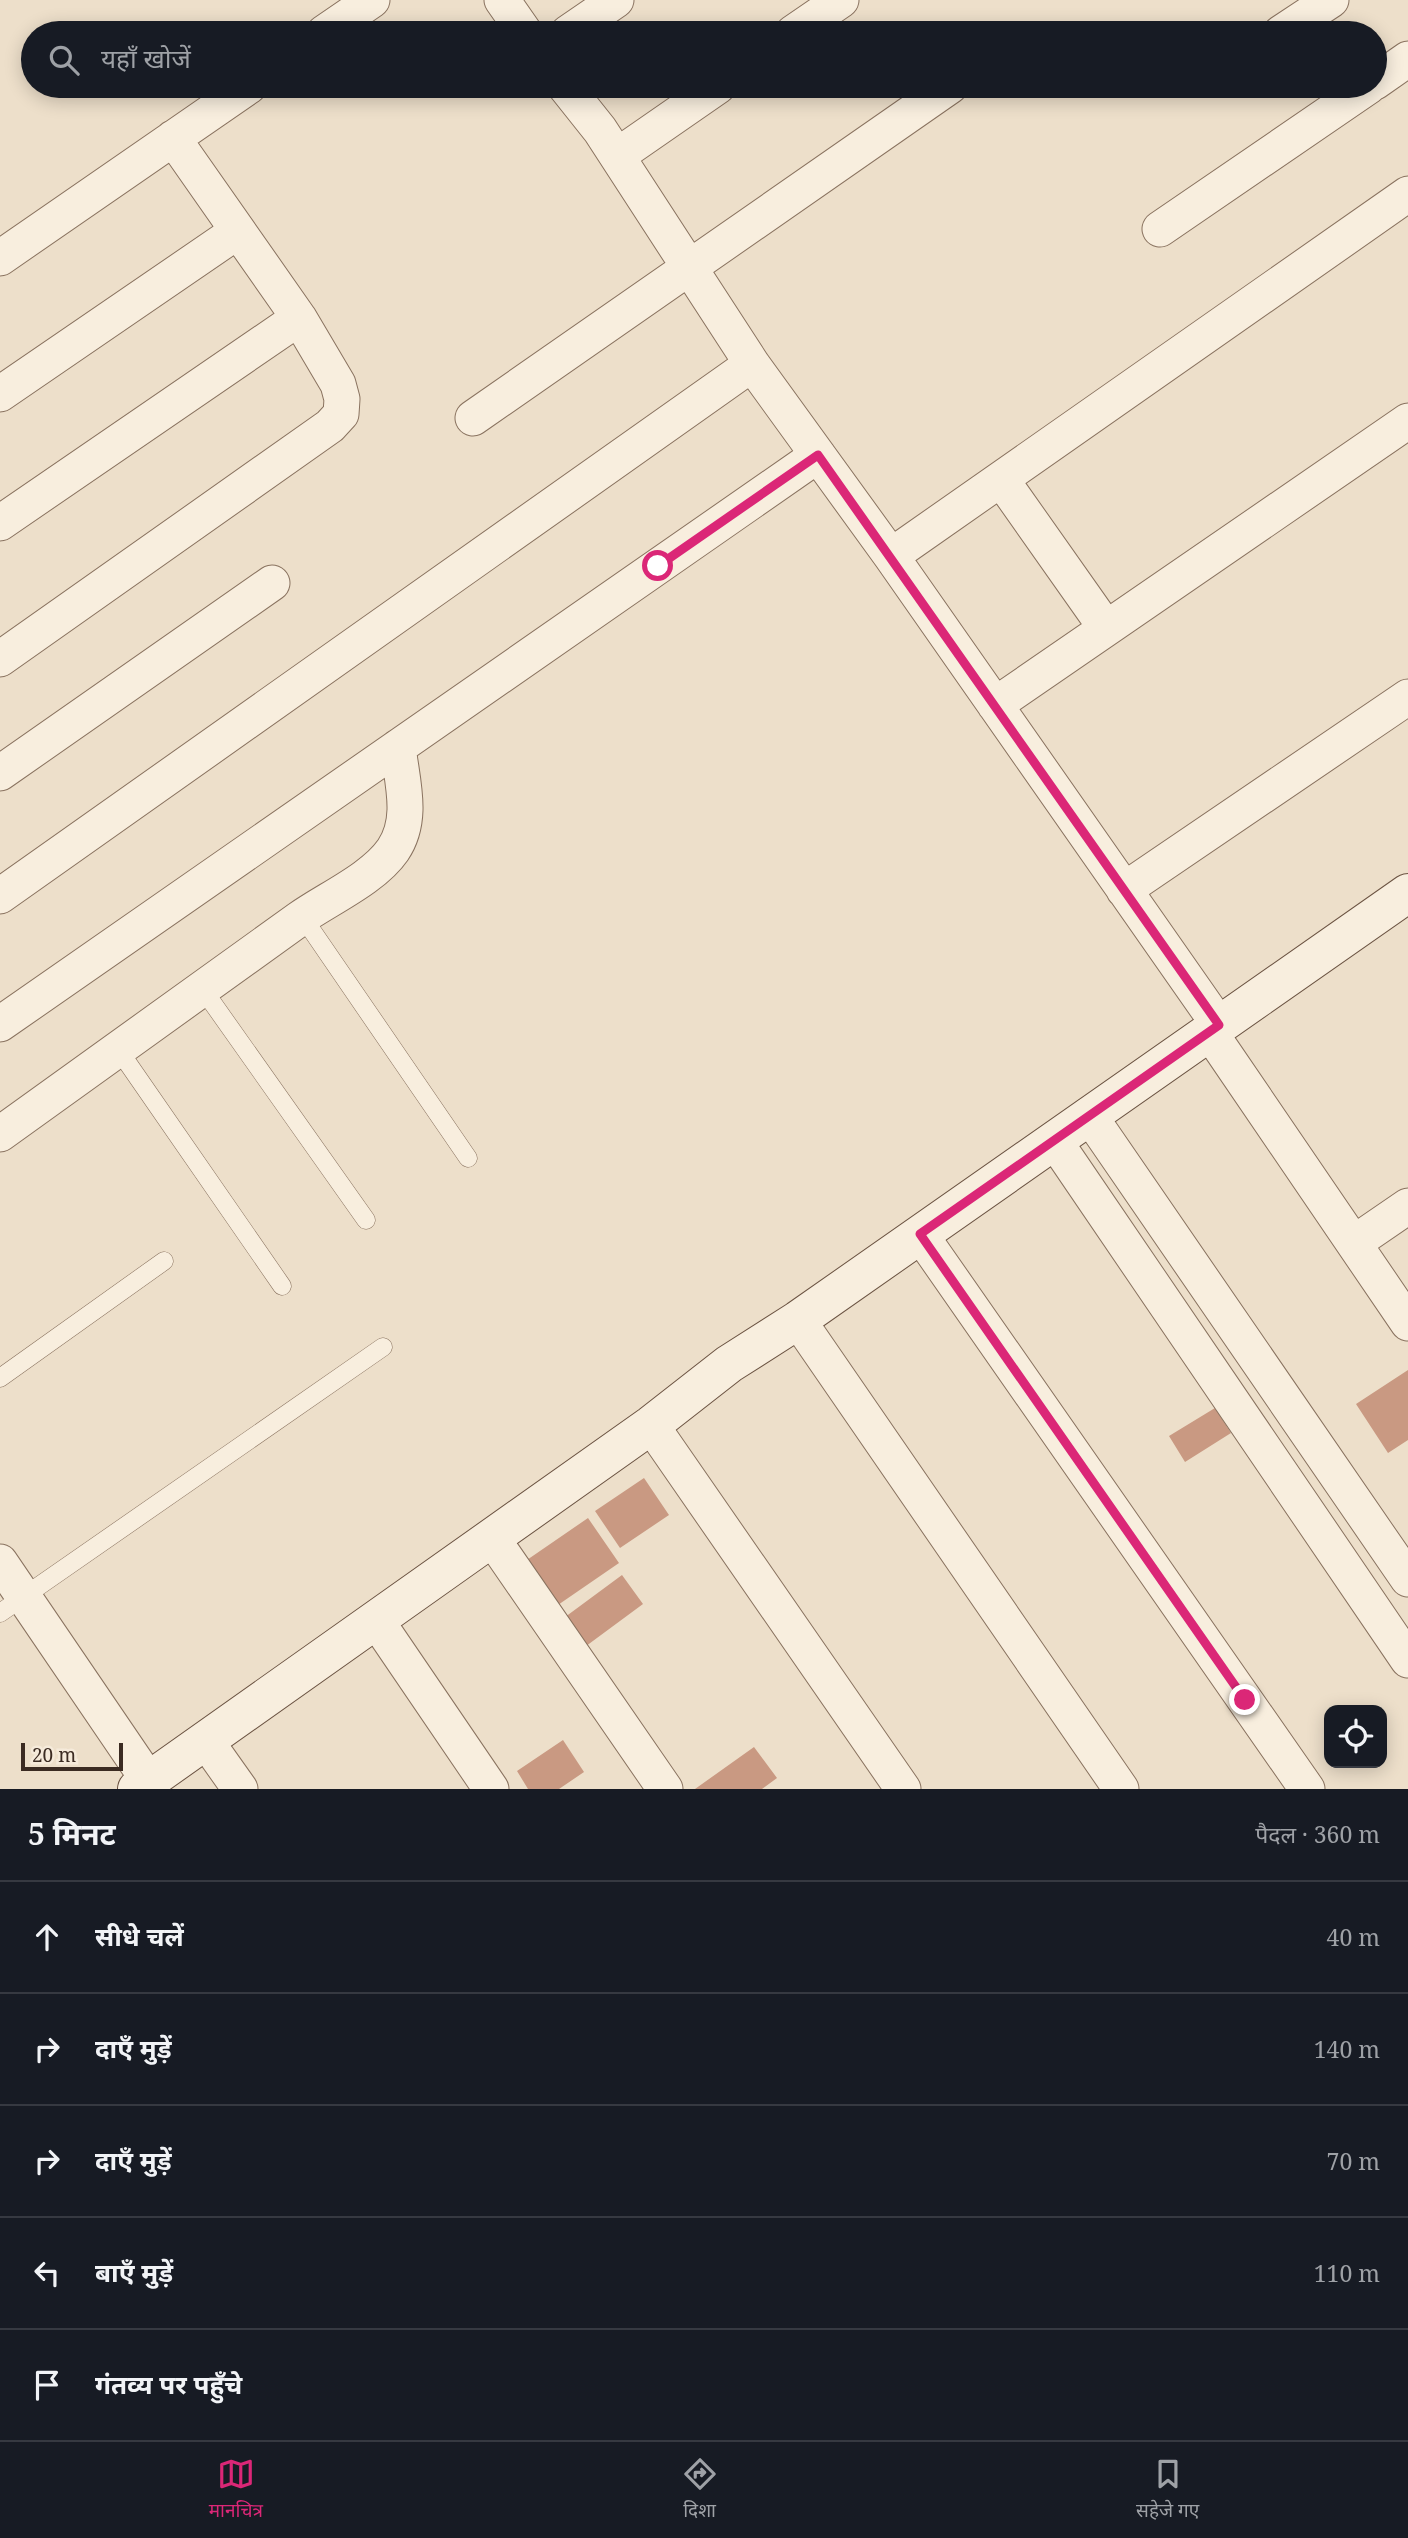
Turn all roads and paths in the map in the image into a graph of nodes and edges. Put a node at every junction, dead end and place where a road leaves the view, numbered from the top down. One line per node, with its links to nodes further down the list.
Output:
1 (372, 0): 6 (street)
2 (502, 0): 7 (street)
3 (616, 0): 8 (street)
4 (841, 0): 9 (street)
5 (1331, 0): 10 (street)
6 (341, 21)
7 (517, 21)
8 (585, 21)
9 (810, 21)
10 (1299, 21)
11 (1408, 59): 12 (street)
12 (1387, 74)
13 (231, 98): 18 (street)
14 (574, 98): 19 (street)
15 (701, 98): 19 (street)
16 (933, 98): 24 (street)
17 (1351, 98): 21 (street)
18 (173, 138): 22 (street); 23 (street)
19 (617, 156): 24 (street)
20 (1408, 194): 31 (street)
21 (1160, 229)
22 (238, 231): 25 (street); 27 (street)
23 (0, 258)
24 (689, 267): 26 (street); 28 (street)
25 (299, 318): 32 (street); 36 (street)
26 (752, 364): 30 (street); 43 (street)
27 (0, 394)
28 (473, 418)
29 (1408, 421): 35 (street)
30 (818, 455): 33 (street); 39 (street)
31 (1001, 479): 33 (street); 35 (street)
32 (0, 523)
33 (891, 556): 38 (street)
34 (272, 583): 40 (street)
35 (1106, 628): 38 (street)
36 (0, 659)
37 (1408, 697): 41 (street)
38 (995, 705): 41 (street)
39 (398, 747): 44 (street); 46 (street)
40 (0, 773)
41 (1124, 890): 47 (street)
42 (1408, 893): 47 (street)
43 (0, 896)
44 (302, 916): 45 (street); 52 (lane)
45 (202, 988): 48 (street); 54 (lane)
46 (0, 1024)
47 (1214, 1028): 49 (street); 56 (street)
48 (118, 1049): 50 (street); 58 (lane)
49 (1089, 1115): 51 (street); 66 (street)
50 (0, 1134)
51 (1054, 1140): 55 (street); 69 (street)
52 (468, 1158)
53 (1408, 1206): 56 (street)
54 (366, 1220)
55 (920, 1234): 59 (street); 77 (street)
56 (1353, 1243): 60 (street)
57 (164, 1261): 62 (lane)
58 (282, 1286)
59 (798, 1320): 63 (street); 76 (street)
60 (1408, 1322)
61 (383, 1348): 67 (lane)
62 (0, 1378)
63 (651, 1425): 64 (street); 75 (street)
64 (492, 1538): 68 (street); 74 (street)
65 (0, 1562): 67 (street)
66 (1408, 1579)
67 (12, 1605): 71 (street)
68 (376, 1620): 70 (street); 73 (street)
69 (1408, 1660)
70 (206, 1741): 71 (street); 72 (street)
71 (143, 1785)
72 (240, 1789)
73 (491, 1789)
74 (665, 1789)
75 (903, 1789)
76 (1121, 1789)
77 (1307, 1789)

